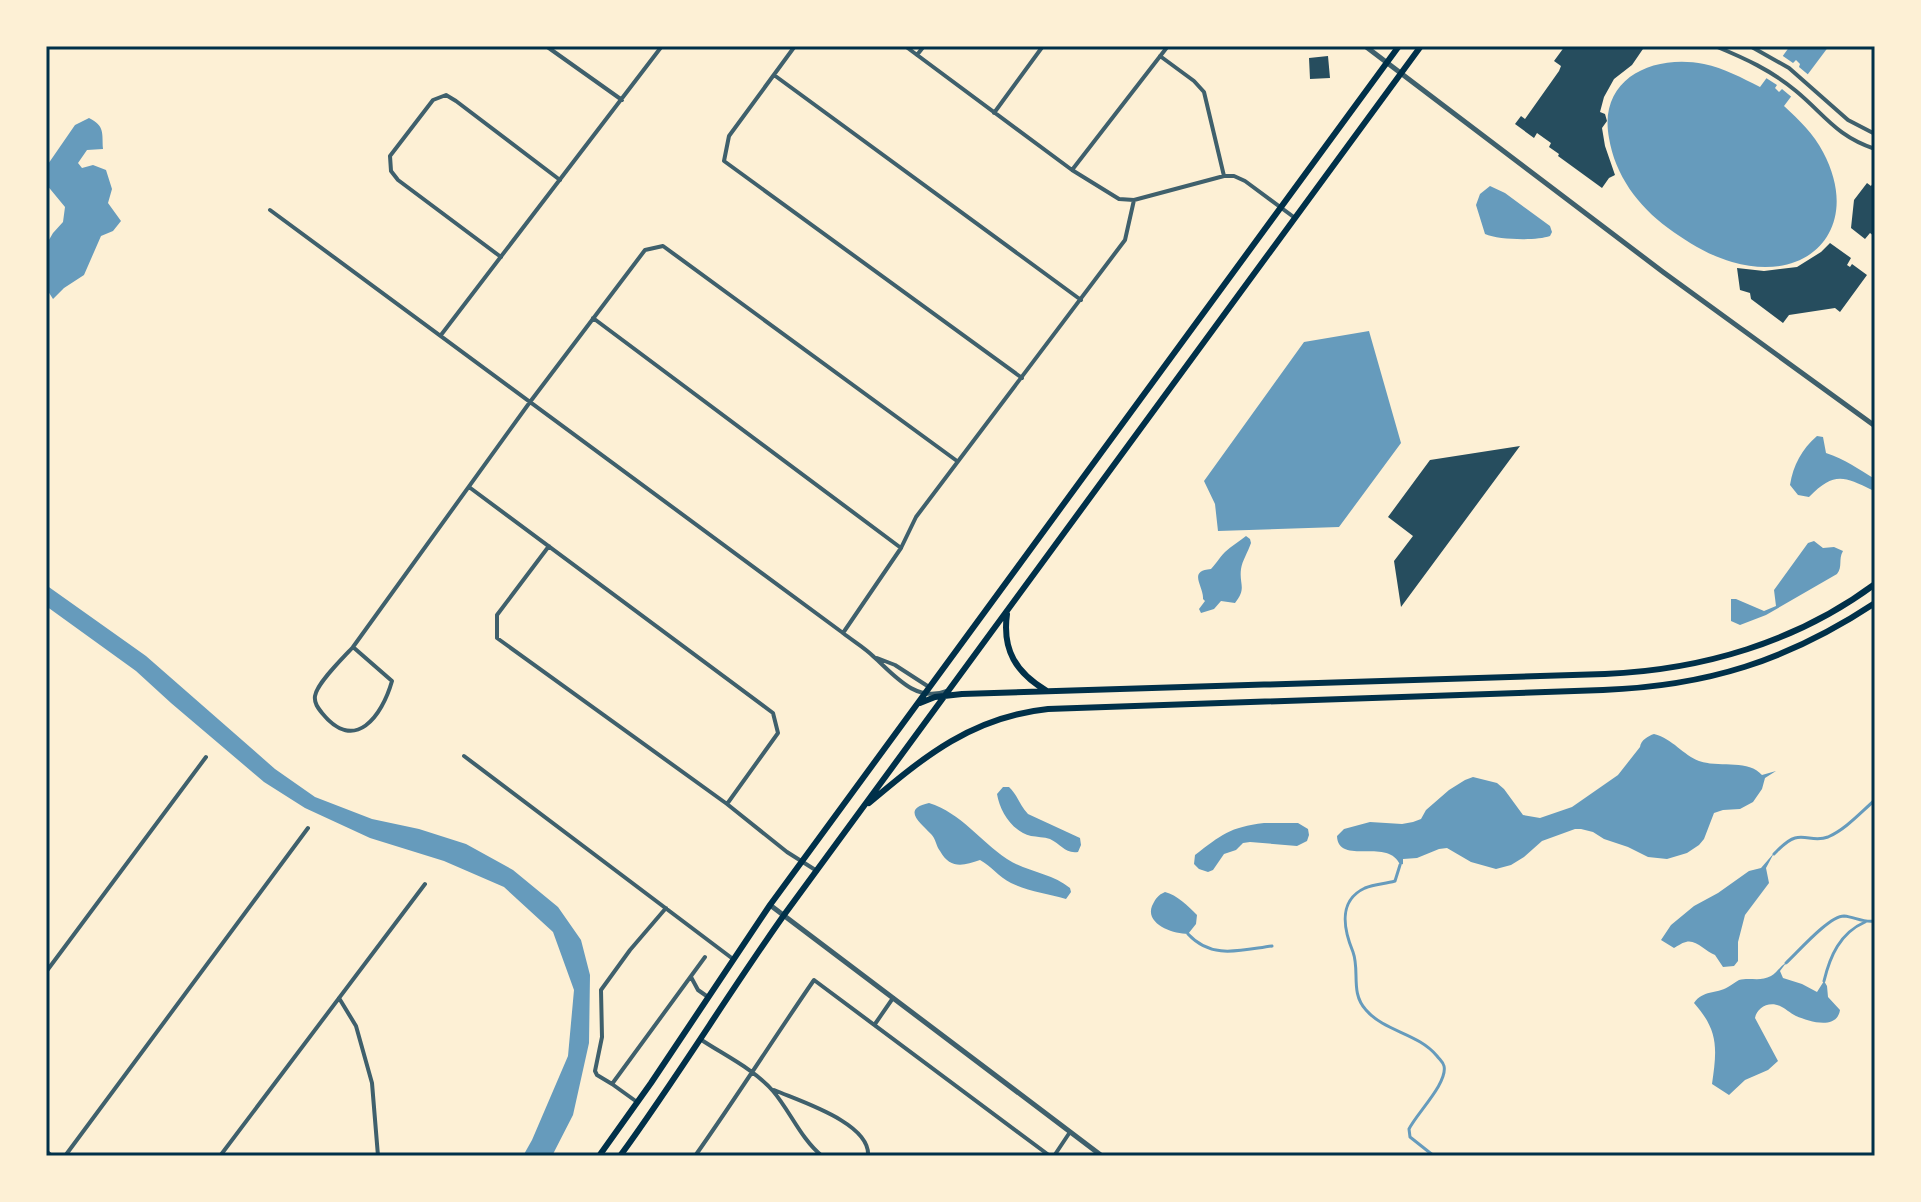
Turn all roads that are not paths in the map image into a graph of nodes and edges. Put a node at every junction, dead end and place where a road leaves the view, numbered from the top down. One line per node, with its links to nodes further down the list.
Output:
1 (546, 46): 18 (street)
2 (662, 46): 18 (street)
3 (795, 46): 17 (street)
4 (905, 46): 13 (street)
5 (924, 46): 13 (street)
6 (1043, 46): 19 (street)
7 (1168, 46): 14 (street)
8 (1365, 46): 15 (street)
9 (1399, 46): 15 (main road)
10 (1421, 46): 16 (main road)
11 (1715, 46): 21 (street)
12 (1750, 46): 20 (street)
13 (917, 55): 19 (street)
14 (1160, 56): 22 (street); 23 (street)
15 (1387, 63): 16 (street); 26 (main road)
16 (1400, 73): 28 (main road); 37 (street)
17 (774, 75): 30 (street); 35 (street)
18 (622, 100): 24 (street)
19 (994, 113): 22 (street)
20 (1875, 134)
21 (1875, 149)
22 (1072, 170): 25 (street)
23 (1224, 176): 25 (street); 26 (street)
24 (560, 180): 29 (street); 29 (street)
25 (1134, 200): 30 (street)
26 (1281, 208): 28 (street); 33 (main road)
27 (270, 210): 32 (street)
28 (1295, 218): 34 (main road)
29 (501, 257): 32 (street)
30 (1081, 300): 35 (street)
31 (593, 318): 36 (street); 38 (street); 43 (street)
32 (441, 335): 36 (street)
33 (1178, 349): 34 (main road); 39 (main road)
34 (1192, 359): 40 (main road)
35 (1022, 378): 38 (street)
36 (530, 402): 41 (street); 49 (street)
37 (1875, 426)
38 (957, 461): 43 (street)
39 (1096, 461): 40 (main road); 44 (main road)
40 (1110, 471): 45 (main road)
41 (469, 487): 42 (street); 50 (street)
42 (549, 546): 58 (street); 58 (street)
43 (901, 548): 49 (street)
44 (1022, 562): 45 (main road); 54 (main road)
45 (1036, 572): 48 (main road)
46 (1875, 584): 53 (main road)
47 (1875, 603): 59 (main road)
48 (1008, 609): 52 (main road); 53 (main road)
49 (843, 633): 51 (street)
50 (353, 647): 50 (street)
51 (875, 657): 54 (street); 54 (street)
52 (948, 692): 53 (main road); 54 (main road); 55 (main road)
53 (1050, 693)
54 (929, 694): 55 (main road); 61 (main road)
55 (925, 723): 59 (main road)
56 (464, 756): 65 (street)
57 (206, 757): 70 (street)
58 (727, 804): 61 (street)
59 (861, 811): 62 (main road)
60 (308, 828): 87 (street)
61 (802, 861): 62 (street); 64 (main road)
62 (817, 871): 66 (main road)
63 (425, 884): 75 (street)
64 (770, 905): 66 (street); 68 (main road)
65 (666, 908): 68 (street); 80 (street)
66 (784, 915): 69 (main road); 76 (street)
67 (705, 957): 71 (street)
68 (733, 959): 69 (main road); 74 (main road)
69 (747, 968): 78 (main road)
70 (46, 972)
71 (691, 977): 72 (street); 73 (street)
72 (684, 987): 73 (street); 80 (street)
73 (698, 990): 74 (street)
74 (708, 997): 82 (main road)
75 (339, 998): 88 (street); 89 (street)
76 (893, 998): 77 (street); 84 (street)
77 (875, 1024): 79 (street); 95 (street)
78 (700, 1039): 79 (street); 83 (main road)
79 (752, 1073): 81 (street); 92 (street)
80 (612, 1084): 82 (street)
81 (772, 1089): 93 (street); 94 (street)
82 (637, 1102): 83 (main road); 90 (main road)
83 (651, 1112): 91 (main road)
84 (1070, 1132): 95 (street); 96 (street)
85 (46, 1151): 86 (street)
86 (52, 1156)
87 (65, 1156)
88 (220, 1156)
89 (378, 1156)
90 (599, 1156)
91 (620, 1156)
92 (695, 1156)
93 (822, 1156)
94 (868, 1156)
95 (1052, 1156)
96 (1102, 1156)

